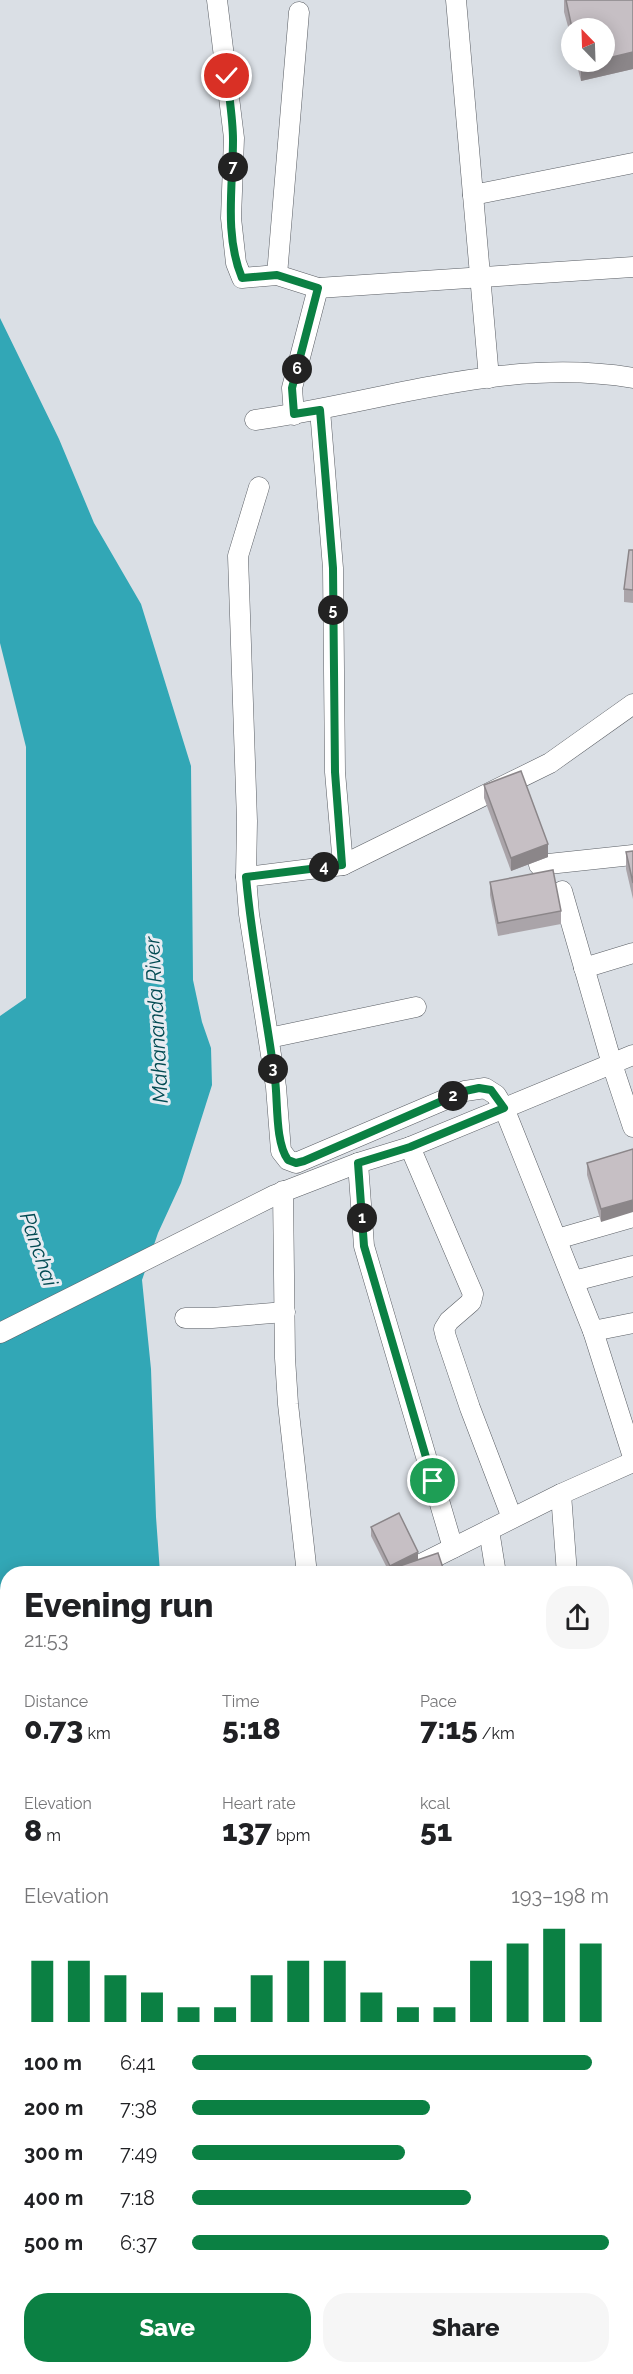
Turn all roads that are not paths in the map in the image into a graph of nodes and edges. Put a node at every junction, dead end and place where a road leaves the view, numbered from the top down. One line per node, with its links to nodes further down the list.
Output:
1 (217, 0): 7 (street)
2 (456, 0): 5 (street)
3 (299, 12): 7 (street)
4 (633, 163): 5 (street)
5 (473, 195): 8 (street)
6 (633, 267): 8 (street)
7 (277, 275): 9 (street)
8 (480, 277): 9 (street); 10 (street)
9 (318, 288): 13 (street)
10 (489, 378): 11 (street); 12 (street)
11 (633, 378)
12 (320, 410): 13 (street); 18 (street)
13 (294, 414): 14 (street)
14 (255, 420)
15 (259, 487): 20 (street)
16 (633, 705): 18 (street)
17 (633, 855): 19 (street)
18 (342, 865): 20 (street)
19 (539, 866)
20 (246, 877): 25 (street)
21 (562, 891): 23 (street)
22 (633, 953): 23 (street)
23 (584, 968): 27 (street)
24 (416, 1007): 25 (street)
25 (269, 1038): 28 (street)
26 (633, 1055): 27 (street)
27 (612, 1064): 28 (street); 29 (street)
28 (504, 1108): 30 (street); 34 (street)
29 (633, 1127)
30 (410, 1147): 31 (street); 45 (street)
31 (358, 1163): 32 (street); 47 (street)
32 (276, 1195): 37 (street); 41 (street)
33 (633, 1217): 34 (street)
34 (557, 1239): 36 (street)
35 (633, 1266): 36 (street)
36 (574, 1281): 40 (street)
37 (285, 1312): 38 (street); 48 (street)
38 (185, 1318)
39 (633, 1323): 40 (street)
40 (593, 1331): 42 (street)
41 (0, 1333)
42 (633, 1457)
43 (633, 1462): 44 (street)
44 (561, 1494): 45 (street); 51 (street)
45 (512, 1518): 46 (street)
46 (489, 1530): 47 (street); 50 (street)
47 (453, 1548): 49 (street)
48 (306, 1566)
49 (416, 1566)
50 (495, 1566)
51 (566, 1566)

